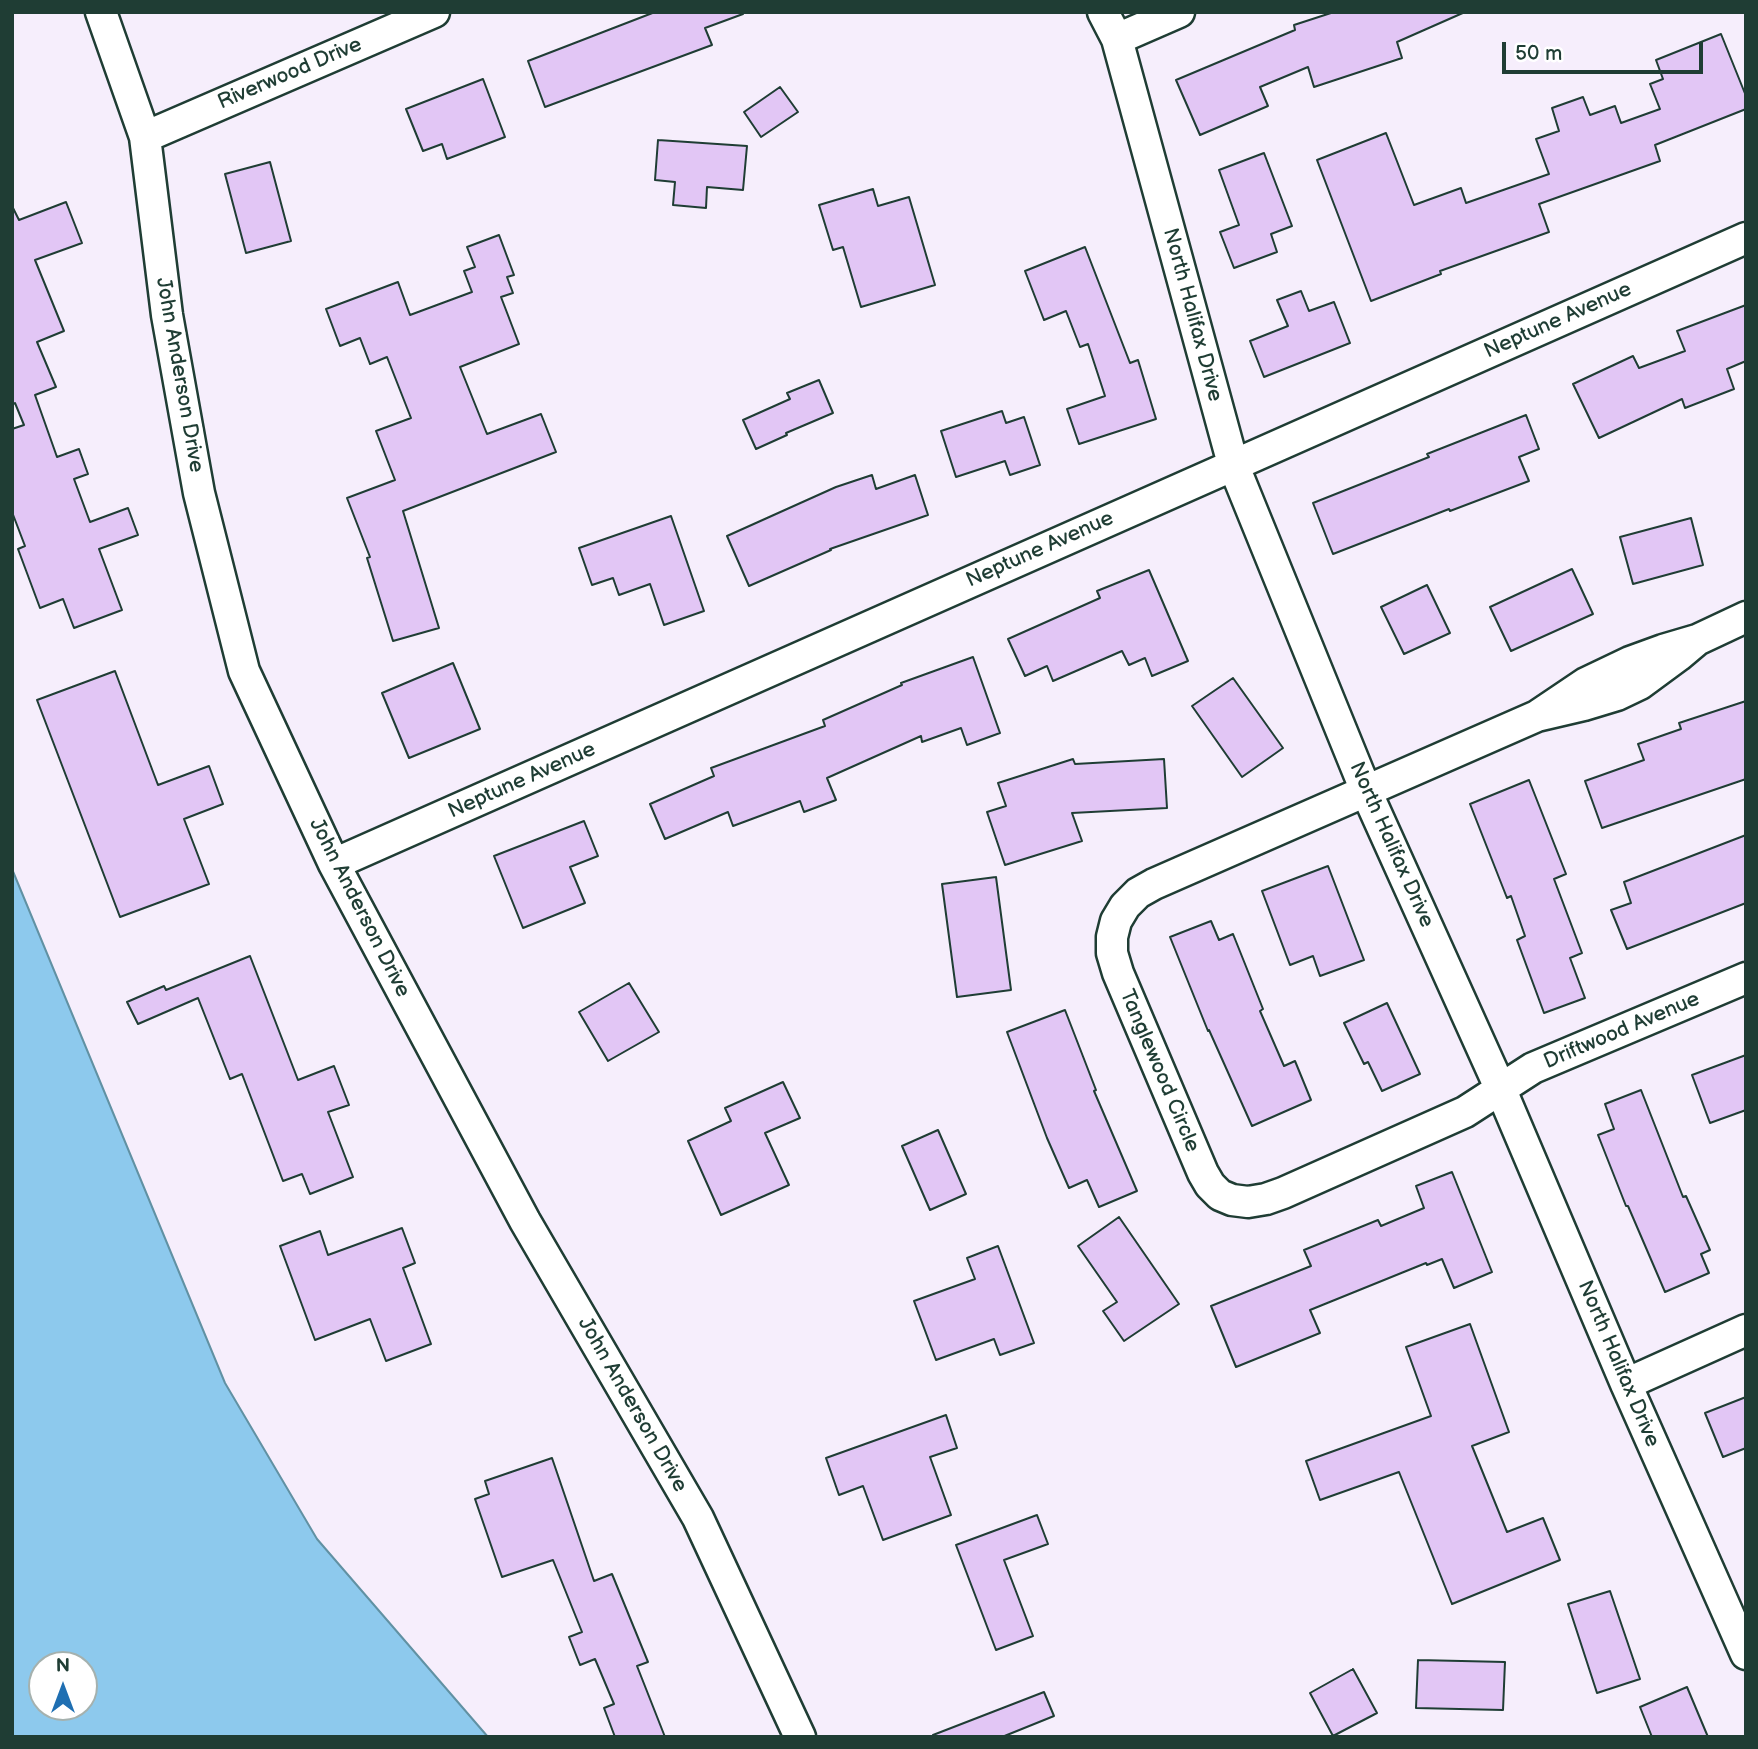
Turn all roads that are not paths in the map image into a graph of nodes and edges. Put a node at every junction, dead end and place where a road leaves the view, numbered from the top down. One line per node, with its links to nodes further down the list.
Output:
1 (101, 12): 6 (street, John Anderson Drive)
2 (434, 12): 6 (street, Riverwood Drive)
3 (1103, 12): 5 (street, North Halifax Drive)
4 (1179, 12): 5 (street)
5 (1117, 39): 8 (street, North Halifax Drive)
6 (145, 136): 11 (street, John Anderson Drive)
7 (1746, 238): 8 (street, Neptune Avenue)
8 (1233, 464): 10 (street, North Halifax Drive); 11 (street, Neptune Avenue)
9 (1746, 617): 10 (street, Tanglewood Circle)
10 (1366, 791): 13 (street, North Halifax Drive); 13 (street, Tanglewood Circle)
11 (334, 864): 17 (street, John Anderson Drive)
12 (1746, 978): 13 (street, Driftwood Avenue)
13 (1501, 1090): 15 (street, North Halifax Drive)
14 (1746, 1330): 15 (street)
15 (1626, 1384): 16 (street, North Halifax Drive)
16 (1746, 1654)
17 (800, 1737)

